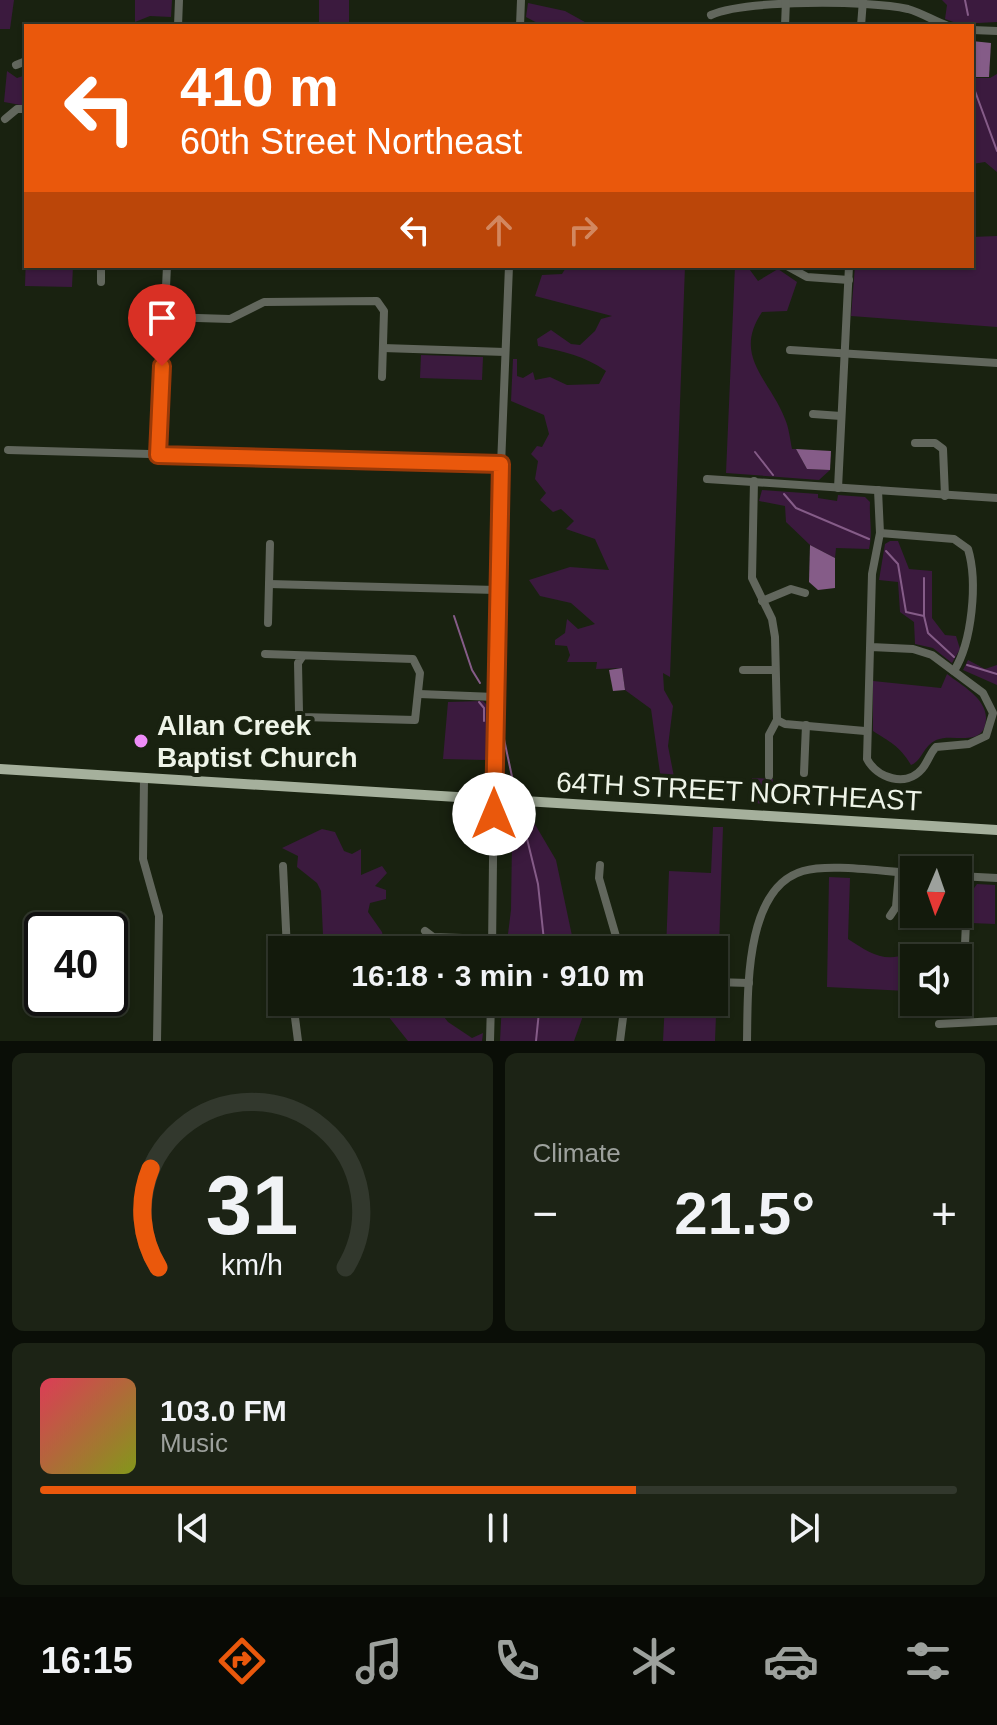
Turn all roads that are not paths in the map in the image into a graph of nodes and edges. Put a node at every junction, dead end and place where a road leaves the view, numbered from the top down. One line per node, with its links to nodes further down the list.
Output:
1 (179, 0): 7 (street)
2 (521, 0): 8 (street)
3 (786, 1): 4 (street); 5 (street); 9 (street)
4 (862, 2): 6 (street); 10 (street)
5 (711, 15)
6 (933, 23)
7 (178, 24)
8 (520, 24)
9 (785, 24)
10 (861, 24)
11 (974, 30): 12 (street)
12 (997, 31)
13 (24, 62): 14 (street)
14 (16, 65)
15 (24, 109): 16 (street)
16 (5, 119)
17 (101, 268): 23 (street)
18 (167, 268): 24 (street)
19 (509, 268): 27 (street)
20 (791, 268): 22 (street)
21 (849, 268): 22 (street)
22 (849, 280): 28 (street)
23 (101, 282)
24 (165, 317): 25 (street); 35 (street)
25 (383, 348): 27 (street); 30 (street)
26 (790, 350): 28 (street)
27 (505, 352): 36 (street)
28 (845, 353): 29 (street); 32 (street)
29 (997, 363)
30 (382, 377)
31 (813, 414): 32 (street)
32 (841, 416): 39 (street)
33 (915, 443): 41 (street)
34 (8, 450): 35 (street)
35 (158, 455): 36 (street)
36 (501, 464): 46 (street)
37 (707, 479): 38 (street)
38 (754, 481): 39 (street); 48 (street)
39 (838, 488): 40 (street)
40 (878, 490): 41 (street); 43 (street)
41 (945, 496): 42 (street)
42 (997, 498)
43 (880, 533): 50 (street); 55 (street)
44 (270, 544): 45 (street)
45 (269, 584): 46 (street); 49 (street)
46 (496, 590): 57 (street)
47 (805, 593): 48 (street)
48 (762, 601): 54 (street)
49 (268, 623)
50 (871, 647): 55 (street); 60 (street)
51 (265, 654): 52 (street)
52 (302, 657): 56 (street); 56 (street)
53 (743, 670): 54 (street)
54 (775, 670): 58 (street)
55 (954, 671): 60 (street)
56 (419, 694): 57 (street)
57 (495, 697): 65 (street)
58 (777, 720): 59 (street); 63 (street)
59 (806, 725): 60 (street); 62 (street)
60 (865, 731)
61 (0, 769): 64 (main road, 64TH STREET NORTHEAST)
62 (804, 773)
63 (769, 776)
64 (144, 779): 65 (main road, 64TH STREET NORTHEAST); 85 (street)
65 (494, 800): 66 (main road, 64TH STREET NORTHEAST); 76 (street)
66 (997, 830)
67 (600, 865): 77 (street)
68 (283, 866): 74 (street)
69 (899, 872): 72 (street); 79 (street)
70 (972, 877): 71 (street)
71 (997, 878)
72 (890, 916)
73 (425, 931): 75 (street)
74 (286, 936)
75 (432, 936)
76 (492, 936)
77 (616, 936)
78 (728, 982): 79 (street)
79 (749, 983): 89 (street)
80 (295, 1016): 86 (street)
81 (491, 1016): 87 (street)
82 (623, 1016): 88 (street)
83 (997, 1021): 84 (street)
84 (939, 1024)
85 (157, 1041)
86 (298, 1041)
87 (490, 1041)
88 (620, 1041)
89 (747, 1041)

